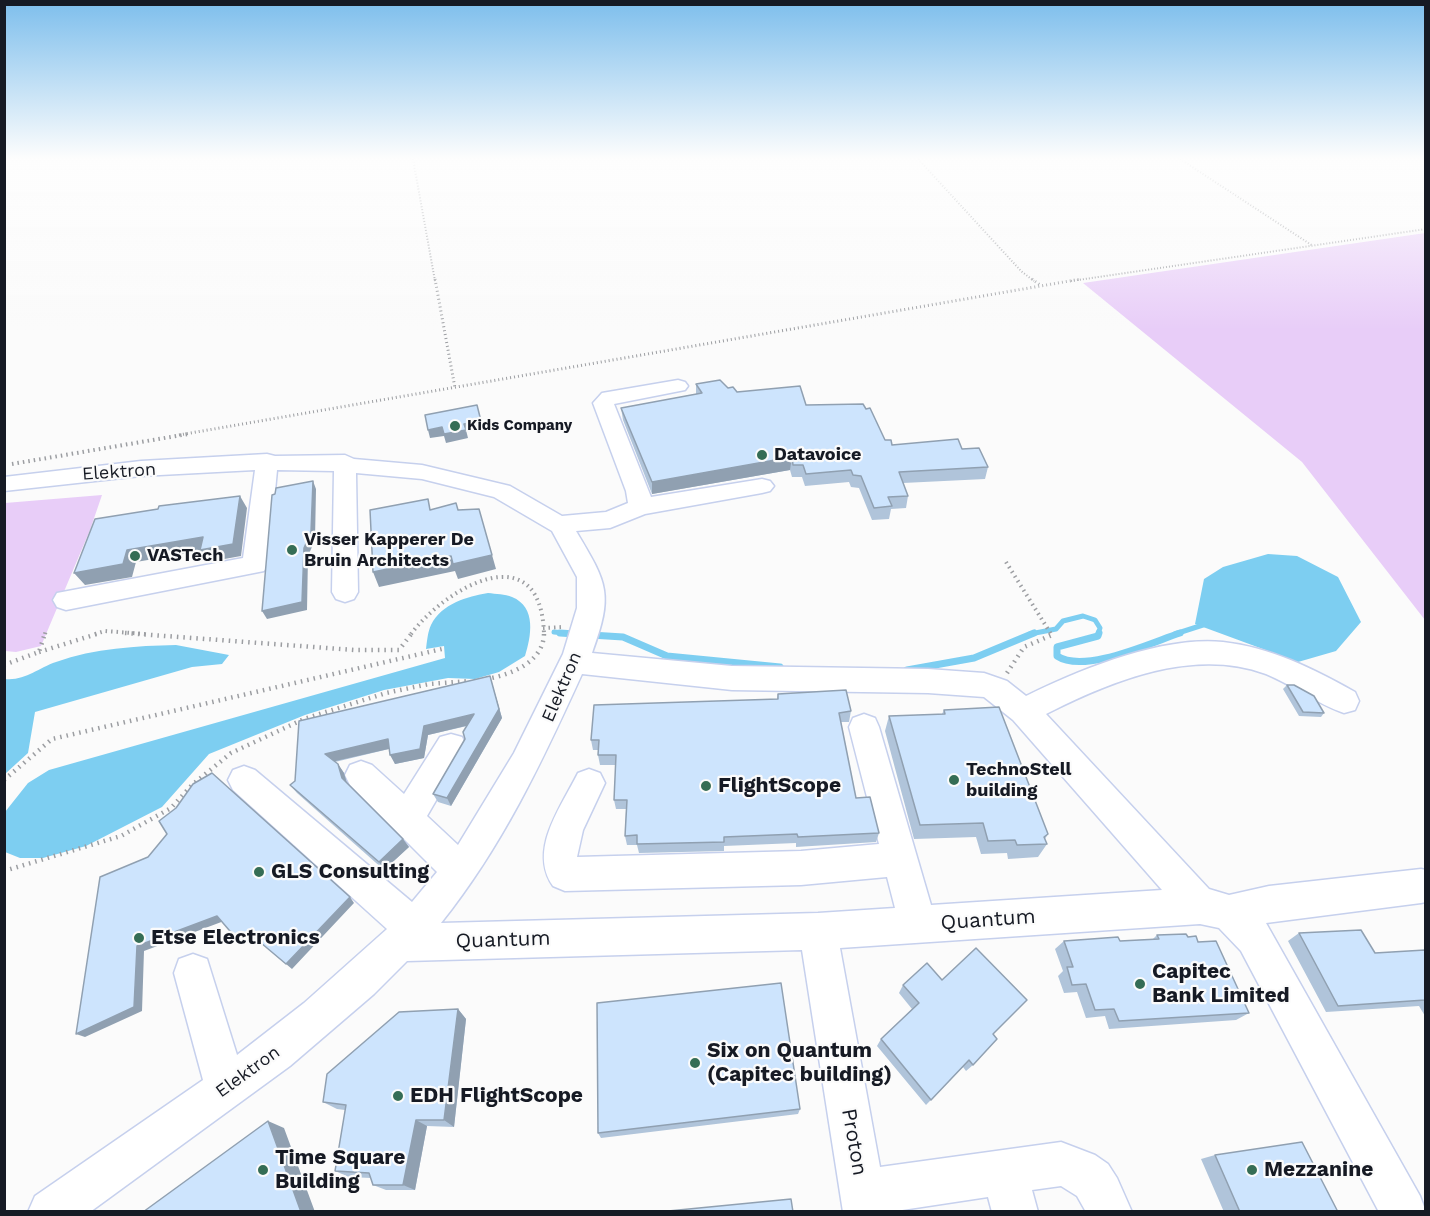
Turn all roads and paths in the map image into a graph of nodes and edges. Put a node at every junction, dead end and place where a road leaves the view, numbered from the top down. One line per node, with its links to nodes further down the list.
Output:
1 (423, 216): 8 (path)
2 (970, 216): 6 (path)
3 (1267, 216): 5 (path)
4 (1425, 229): 5 (path)
5 (1313, 246): 6 (path)
6 (1040, 285): 8 (path)
7 (678, 386): 14 (street)
8 (455, 388): 11 (path)
9 (267, 461): 10 (street, Elektron); 12 (street, Elektron); 20 (street)
10 (345, 462): 16 (street, Elektron); 19 (street)
11 (4, 465)
12 (4, 484)
13 (762, 486): 14 (street)
14 (640, 507): 15 (street)
15 (610, 520): 16 (street); 17 (street)
16 (559, 524): 17 (street, Elektron)
17 (580, 551): 22 (street, Elektron)
18 (1006, 562): 30 (path)
19 (345, 592)
20 (66, 600)
21 (46, 630): 25 (path)
22 (579, 646): 30 (street); 41 (street, Elektron)
23 (442, 649): 26 (path)
24 (399, 650): 25 (path); 26 (path); 28 (path)
25 (39, 652): 27 (path)
26 (388, 661): 36 (path)
27 (4, 665)
28 (484, 680)
29 (474, 681): 42 (path)
30 (997, 689): 32 (street)
31 (1344, 701): 32 (street)
32 (1024, 711): 44 (street)
33 (864, 727): 40 (street)
34 (451, 747): 39 (street)
35 (361, 775): 39 (street)
36 (4, 780)
37 (244, 780): 47 (street)
38 (590, 783): 40 (street)
39 (407, 818): 41 (street)
40 (900, 859): 45 (street)
41 (460, 870): 47 (street, Elektron)
42 (4, 871)
43 (1421, 886): 44 (street, Quantum)
44 (1215, 910): 45 (street, Quantum); 54 (street)
45 (918, 924): 46 (street, Quantum)
46 (818, 931): 47 (street, Quantum); 51 (street, Proton)
47 (406, 935): 49 (street, Elektron)
48 (194, 973): 49 (street)
49 (226, 1089): 52 (street, Elektron)
50 (1010, 1192): 51 (street); 53 (street)
51 (865, 1202)
52 (51, 1212)
53 (1109, 1212)
54 (1404, 1212)

